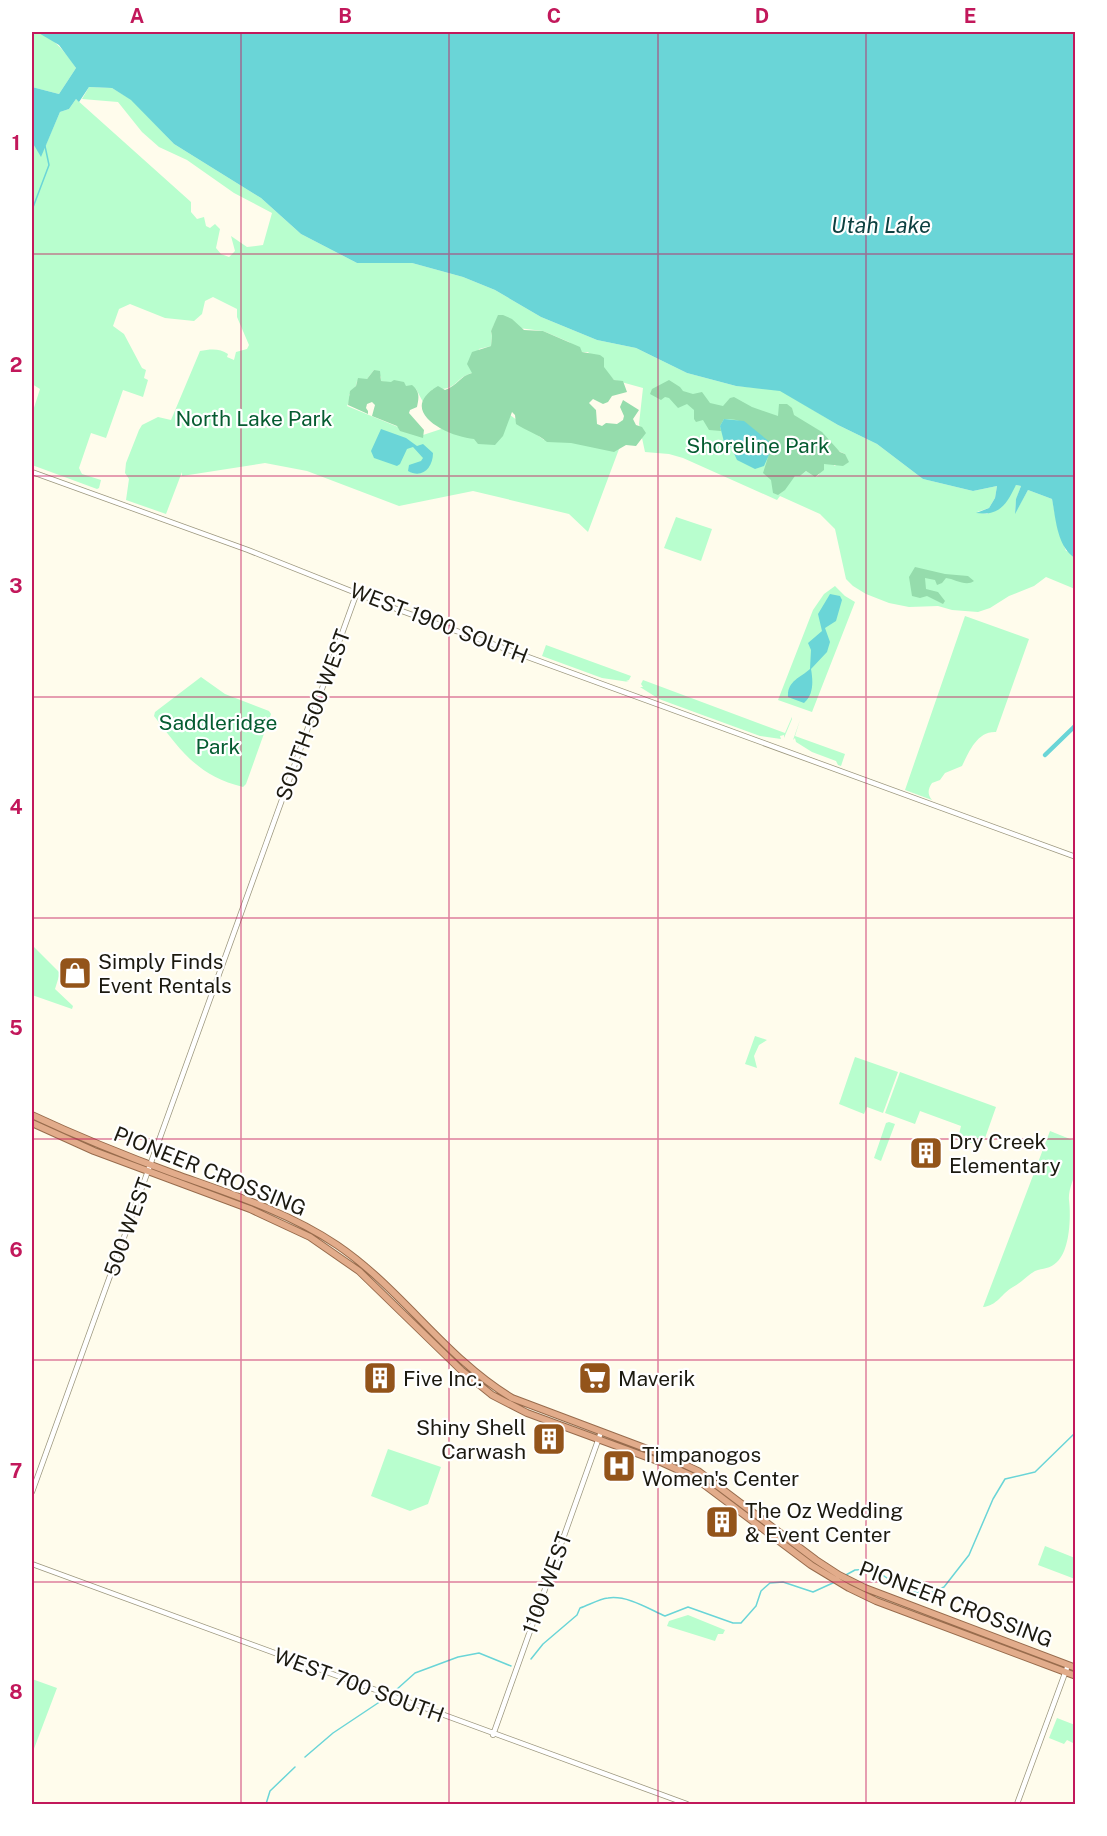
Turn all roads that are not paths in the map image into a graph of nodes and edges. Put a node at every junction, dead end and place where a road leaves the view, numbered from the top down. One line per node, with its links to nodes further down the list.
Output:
1 (33, 473): 2 (street, WEST 1900 SOUTH)
2 (357, 592): 3 (street, WEST 1900 SOUTH); 4 (street, SOUTH 500 WEST)
3 (1076, 857)
4 (236, 926): 7 (street, 500 WEST)
5 (32, 1115): 7 (highway, PIONEER CROSSING)
6 (32, 1123): 7 (highway, PIONEER CROSSING)
7 (150, 1168): 8 (highway, PIONEER CROSSING); 9 (highway, PIONEER CROSSING); 10 (street, 500 WEST)
8 (601, 1432): 9 (street, 1100 WEST); 12 (highway, PIONEER CROSSING)
9 (599, 1439): 12 (highway, PIONEER CROSSING); 16 (street, 1100 WEST)
10 (32, 1492)
11 (32, 1564): 16 (street, WEST 700 SOUTH)
12 (840, 1579): 13 (highway, PIONEER CROSSING)
13 (1066, 1668): 14 (highway, PIONEER CROSSING); 15 (highway); 18 (street)
14 (1076, 1668)
15 (1075, 1676)
16 (492, 1735): 17 (street, WEST 700 SOUTH)
17 (687, 1804)
18 (1017, 1804)

